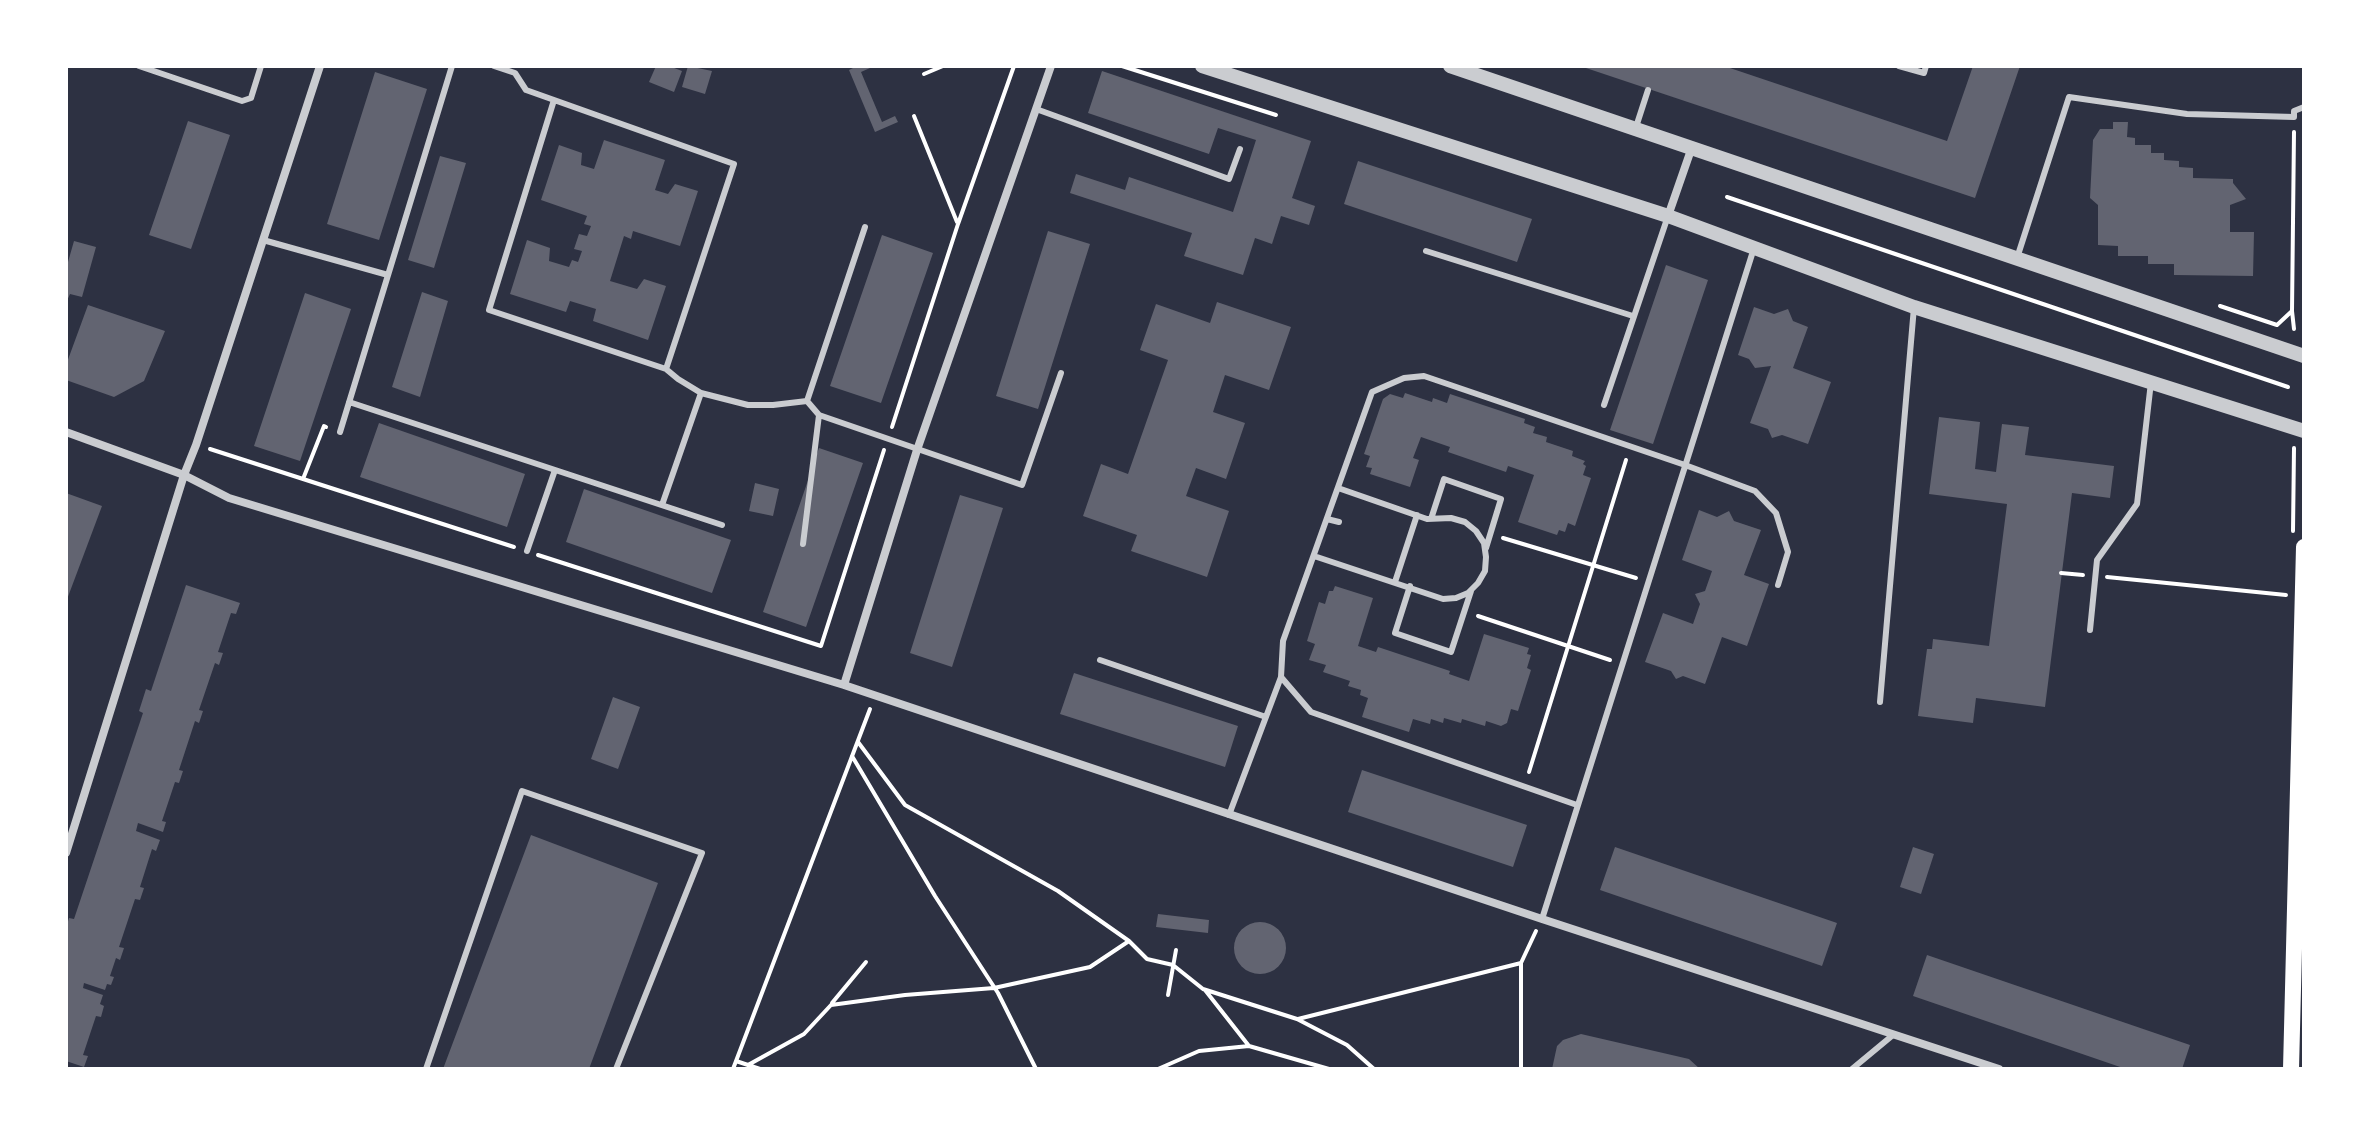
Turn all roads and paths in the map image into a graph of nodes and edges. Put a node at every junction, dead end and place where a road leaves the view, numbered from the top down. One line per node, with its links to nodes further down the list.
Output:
1 (139, 66): 2 (lane)
2 (261, 66)
3 (320, 66): 30 (street)
4 (452, 66): 34 (lane)
5 (494, 66): 14 (lane)
6 (943, 66): 15 (path)
7 (1014, 66): 28 (path)
8 (1051, 66): 19 (street)
9 (1122, 66): 21 (path)
10 (1202, 66): 27 (street)
11 (1450, 66): 23 (street)
12 (1899, 66): 13 (lane)
13 (1926, 66)
14 (516, 70): 17 (lane)
15 (924, 74)
16 (1648, 90): 23 (lane)
17 (554, 100): 39 (lane); 39 (lane)
18 (2304, 107): 20 (lane)
19 (1036, 109): 25 (lane); 54 (street)
20 (2294, 111): 33 (lane); 37 (path)
21 (1276, 115)
22 (914, 116): 28 (path)
23 (1636, 127): 24 (street)
24 (1692, 147): 27 (street); 33 (street)
25 (1240, 149)
26 (1727, 197): 42 (path)
27 (1668, 216): 31 (street); 36 (lane)
28 (958, 224): 51 (path)
29 (865, 227): 44 (lane)
30 (263, 240): 34 (lane); 52 (street)
31 (1755, 247): 35 (street); 55 (lane)
32 (1426, 251): 36 (lane)
33 (2017, 258): 38 (street)
34 (388, 275): 45 (lane)
35 (1914, 307): 41 (street); 89 (lane)
36 (1633, 316): 46 (lane)
37 (2294, 329)
38 (2304, 356)
39 (666, 369): 43 (lane)
40 (1061, 373): 54 (lane)
41 (2151, 382): 50 (street); 74 (lane)
42 (2288, 387)
43 (701, 393): 44 (lane); 60 (lane)
44 (807, 401): 47 (lane)
45 (349, 402): 49 (lane); 56 (lane)
46 (1604, 405)
47 (819, 415): 51 (lane); 68 (lane)
48 (66, 432): 57 (street)
49 (340, 432): 58 (path)
50 (2299, 435): 67 (path)
51 (888, 439): 54 (lane); 69 (path)
52 (196, 445): 57 (street); 58 (path)
53 (1630, 446): 55 (lane); 59 (lane); 72 (path)
54 (917, 450): 87 (street)
55 (1685, 465): 77 (lane); 94 (lane)
56 (555, 470): 60 (lane); 69 (lane)
57 (184, 475): 87 (street); 96 (street)
58 (303, 479): 69 (path)
59 (1338, 488): 61 (lane); 62 (lane)
60 (662, 505): 65 (lane)
61 (1417, 515): 63 (lane); 76 (lane)
62 (1327, 519): 64 (lane); 71 (lane)
63 (1431, 519): 70 (lane); 70 (lane)
64 (1339, 522)
65 (722, 525)
66 (1500, 537): 72 (path)
67 (2299, 540): 123 (main road)
68 (803, 544)
69 (527, 551)
70 (1485, 551): 79 (lane)
71 (1314, 556): 76 (lane); 86 (lane)
72 (1593, 566): 75 (path); 83 (path)
73 (2061, 573): 74 (path)
74 (2096, 576): 80 (path); 82 (lane)
75 (1638, 579)
76 (1395, 582): 78 (lane)
77 (1778, 585)
78 (1410, 586): 79 (lane); 79 (lane)
79 (1472, 589)
80 (2293, 596)
81 (1475, 615): 83 (path)
82 (2090, 630)
83 (1568, 647): 85 (path); 93 (path)
84 (1100, 660): 90 (lane)
85 (1615, 662)
86 (1281, 677): 90 (lane); 93 (lane)
87 (844, 685): 88 (street)
88 (875, 695): 91 (path); 95 (street)
89 (1880, 702)
90 (1266, 717): 95 (lane)
91 (858, 742): 92 (path); 98 (path)
92 (852, 756): 103 (path); 110 (path)
93 (1525, 787): 94 (lane)
94 (1577, 805): 97 (lane)
95 (1229, 815): 97 (street)
96 (66, 853)
97 (1542, 919): 101 (path); 108 (street)
98 (1129, 941): 102 (path); 103 (path)
99 (1176, 950): 102 (path)
100 (866, 962): 106 (path)
101 (1521, 963): 107 (path); 120 (path)
102 (1173, 965): 104 (path); 105 (path)
103 (994, 988): 106 (path); 116 (path)
104 (1203, 989): 107 (path); 109 (path)
105 (1168, 995)
106 (831, 1005): 111 (path)
107 (1297, 1019): 119 (path)
108 (1893, 1035): 121 (lane); 122 (street)
109 (1249, 1046): 117 (path); 118 (path)
110 (738, 1061): 111 (path); 114 (path)
111 (748, 1065): 115 (path)
112 (426, 1069): 113 (lane)
113 (616, 1069)
114 (736, 1069)
115 (760, 1069)
116 (1036, 1069)
117 (1158, 1069)
118 (1329, 1069)
119 (1374, 1069)
120 (1521, 1069)
121 (1852, 1069)
122 (1999, 1069)
123 (2291, 1069)

